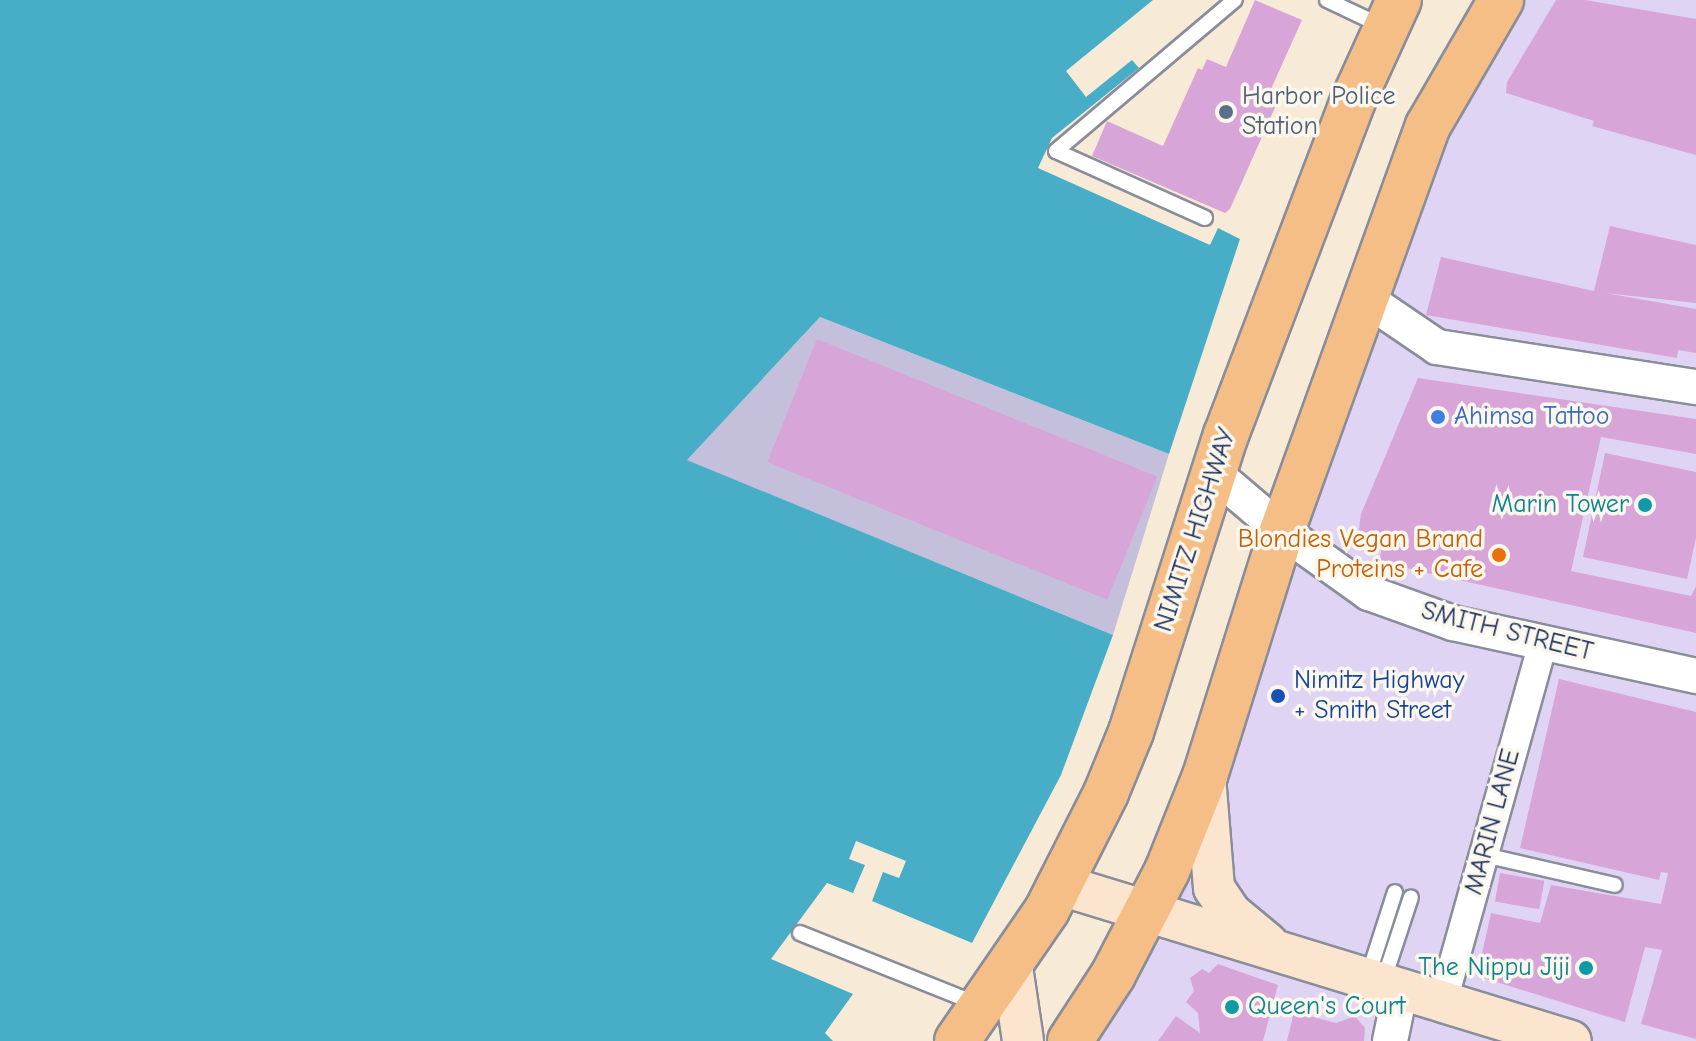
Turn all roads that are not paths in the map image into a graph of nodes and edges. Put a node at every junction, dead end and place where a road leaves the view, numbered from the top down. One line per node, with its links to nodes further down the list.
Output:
1 (1235, 0): 5 (lane)
2 (1327, 0): 4 (lane)
3 (1501, 0): 6 (main road)
4 (1392, 14): 8 (main road, NIMITZ HIGHWAY)
5 (1205, 218)
6 (1365, 298): 7 (street); 9 (main road)
7 (1696, 387)
8 (1215, 474): 9 (street, SMITH STREET); 14 (main road, NIMITZ HIGHWAY)
9 (1282, 531): 10 (street, SMITH STREET); 12 (main road)
10 (1543, 644): 11 (street, SMITH STREET); 13 (street, MARIN LANE)
11 (1696, 676)
12 (1205, 776): 18 (main road); 20 (main road)
13 (1484, 855): 15 (lane); 23 (street, MARIN LANE)
14 (1061, 885): 18 (main road); 21 (main road, NIMITZ HIGHWAY)
15 (1615, 885)
16 (1395, 892): 22 (lane)
17 (1411, 897): 22 (lane)
18 (1147, 911): 20 (main road); 28 (main road)
19 (800, 933): 24 (lane)
20 (1279, 953): 22 (main road)
21 (1012, 967): 24 (main road, NIMITZ HIGHWAY); 27 (main road)
22 (1384, 983): 23 (main road); 29 (street)
23 (1443, 1001): 25 (main road)
24 (983, 1006): 26 (main road, NIMITZ HIGHWAY)
25 (1545, 1037)
26 (957, 1041)
27 (1023, 1041)
28 (1070, 1041)
29 (1390, 1041)

